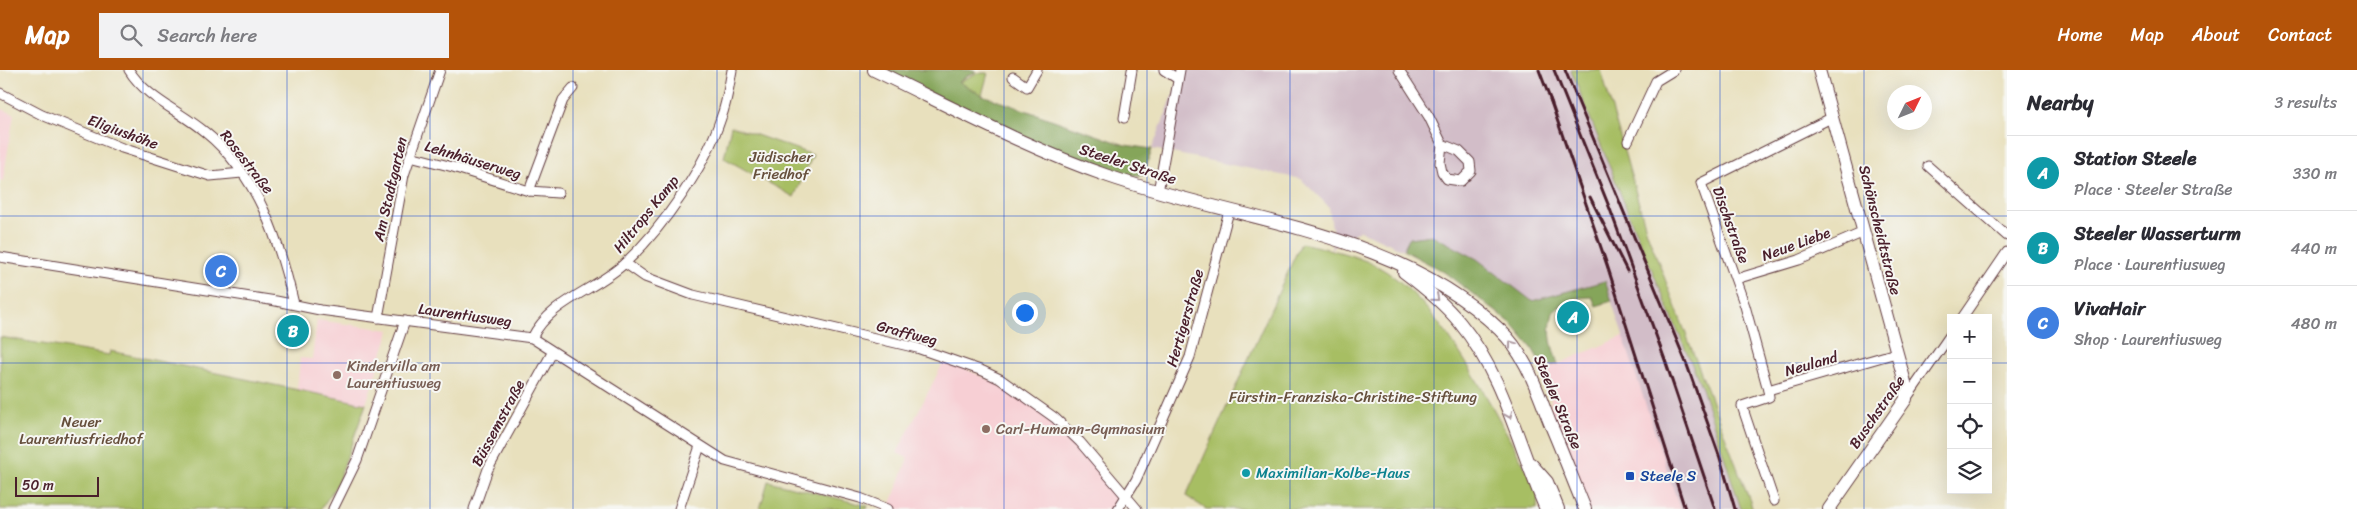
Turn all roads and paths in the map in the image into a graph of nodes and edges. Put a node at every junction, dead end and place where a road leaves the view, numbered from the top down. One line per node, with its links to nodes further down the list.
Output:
1 (129, 70): 21 (street, Rosestraße)
2 (440, 70): 19 (street, Am Stadtgarten)
3 (732, 70): 31 (street, Hiltrops Kamp)
4 (874, 70): 23 (main road, Steeler Straße)
5 (1037, 70): 12 (street)
6 (1132, 70): 16 (street)
7 (1164, 70): 11 (street)
8 (1399, 70): 18 (street)
9 (1674, 70): 17 (street)
10 (1820, 70): 15 (main road, Schönscheidtstraße)
11 (1179, 74): 23 (street)
12 (1013, 78)
13 (573, 88): 22 (street, Lehnhäuserweg)
14 (0, 93): 21 (street, Eligiushöhe)
15 (1833, 116): 26 (main road, Schönscheidtstraße); 32 (street, Dischstraße)
16 (1124, 118)
17 (1628, 141)
18 (1442, 144): 18 (street)
19 (410, 156): 22 (street, Lehnhäuserweg); 35 (street, Am Stadtgarten)
20 (1928, 166): 27 (street)
21 (242, 173): 33 (street, Rosestraße)
22 (529, 192): 24 (street, Lehnhäuserweg)
23 (1158, 192): 25 (main road, Steeler Straße)
24 (558, 193)
25 (1229, 211): 30 (main road, Steeler Straße); 45 (street, Hertigerstraße)
26 (1864, 232): 32 (street, Neue Liebe); 40 (main road, Schönscheidtstraße)
27 (2007, 236)
28 (2007, 252): 34 (street)
29 (0, 257): 33 (street, Laurentiusweg)
30 (1383, 258): 44 (main road, Steeler Straße, one-way to 44); 55 (main road, Steeler Straße, one-way to 30)
31 (625, 263): 37 (street, Hiltrops Kamp); 45 (street, Graffweg)
32 (1736, 279): 41 (street, Dischstraße)
33 (294, 304): 35 (street, Laurentiusweg)
34 (1965, 314)
35 (378, 318): 36 (street, Laurentiusweg)
36 (405, 321): 37 (street, Laurentiusweg); 48 (street)
37 (532, 338): 39 (street, Laurentiusweg)
38 (1947, 340): 42 (street, Buschstraße)
39 (552, 353): 43 (street, Laurentiusweg); 49 (street, Büssemstraße)
40 (1896, 353): 41 (street, Neuland); 42 (main road, Schönscheidtstraße)
41 (1768, 390): 46 (street, Neuland)
42 (1906, 399): 56 (main road, Buschstraße)
43 (700, 446): 50 (street); 51 (street, Laurentiusweg)
44 (1526, 459): 47 (main road, Steeler Straße); 54 (main road)
45 (1126, 496): 52 (street, Hertigerstraße); 53 (street, Graffweg)
46 (1774, 501)
47 (1543, 506)
48 (333, 509)
49 (474, 509)
50 (679, 509)
51 (888, 509)
52 (1118, 509)
53 (1137, 509)
54 (1558, 509)
55 (1585, 509)
56 (1829, 509)

